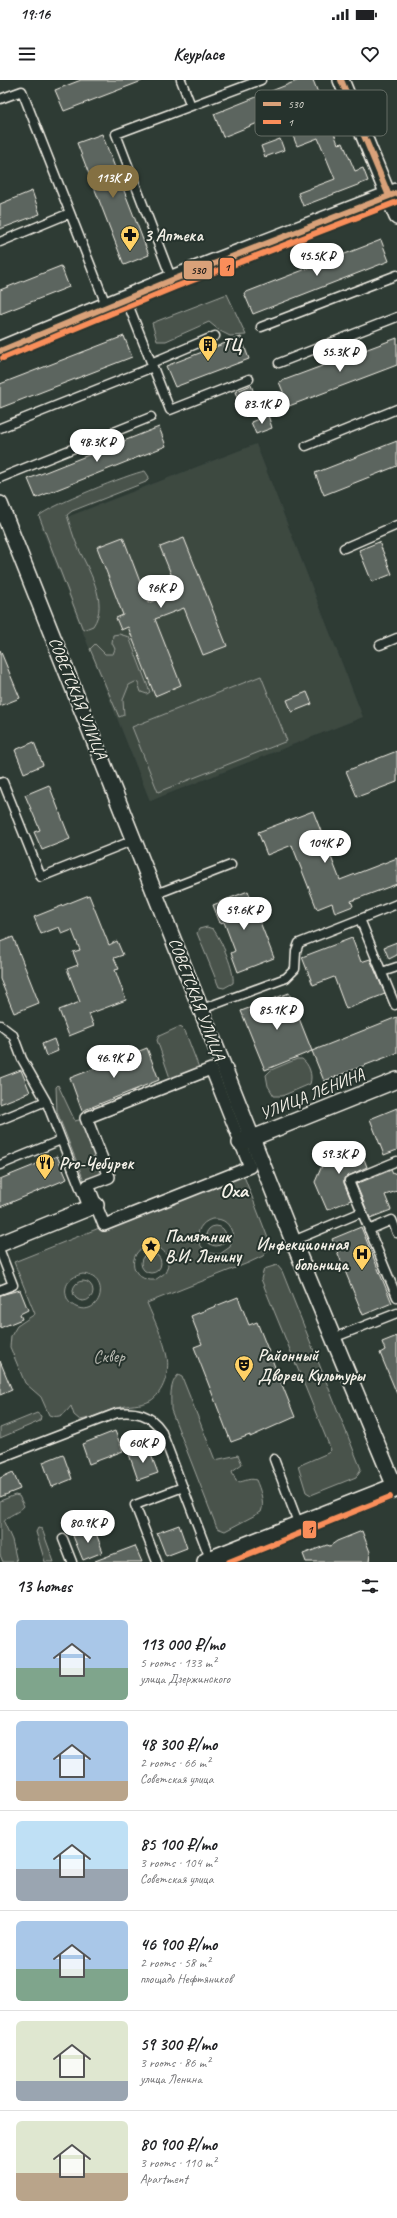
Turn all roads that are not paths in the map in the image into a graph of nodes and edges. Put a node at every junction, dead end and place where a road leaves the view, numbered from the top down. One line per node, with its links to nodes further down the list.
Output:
1 (181, 80): 6 (lane)
2 (261, 80): 6 (lane)
3 (341, 80): 4 (street)
4 (346, 90)
5 (0, 99): 9 (lane)
6 (191, 106): 13 (lane)
7 (367, 136): 8 (street)
8 (393, 194): 10 (street); 13 (street)
9 (70, 213): 11 (lane); 15 (lane)
10 (397, 217)
11 (0, 242)
12 (397, 275): 17 (lane)
13 (172, 280): 14 (street)
14 (126, 300): 15 (street); 21 (lane)
15 (106, 307): 19 (street)
16 (397, 317): 20 (lane)
17 (261, 327)
18 (215, 336): 21 (lane)
19 (0, 351)
20 (279, 363)
21 (152, 365): 22 (lane); 25 (lane)
22 (249, 379)
23 (397, 409): 26 (lane)
24 (151, 417): 27 (lane)
25 (0, 428)
26 (306, 446)
27 (0, 478)
28 (0, 504): 34 (street, СОВЕТСКАЯ УЛИЦА)
29 (397, 526): 30 (lane)
30 (344, 548)
31 (397, 638): 32 (lane)
32 (380, 645)
33 (0, 783): 34 (lane)
34 (134, 840): 36 (street, СОВЕТСКАЯ УЛИЦА)
35 (231, 865): 36 (lane)
36 (156, 894): 42 (street, СОВЕТСКАЯ УЛИЦА)
37 (397, 904): 38 (lane)
38 (360, 919): 40 (lane); 42 (lane)
39 (397, 967): 40 (lane)
40 (382, 972): 41 (lane)
41 (396, 1005)
42 (202, 1009): 48 (street, СОВЕТСКАЯ УЛИЦА)
43 (0, 1025): 45 (lane)
44 (397, 1080): 48 (street, УЛИЦА ЛЕНИНА)
45 (46, 1101): 46 (lane); 47 (lane)
46 (0, 1120)
47 (61, 1140): 50 (lane); 51 (lane)
48 (246, 1141): 51 (street); 51 (street); 55 (street, СОВЕТСКАЯ УЛИЦА)
49 (397, 1161): 52 (lane)
50 (0, 1165)
51 (92, 1206): 56 (street)
52 (362, 1212): 53 (lane); 55 (lane)
53 (369, 1230): 54 (lane); 59 (lane)
54 (397, 1233)
55 (293, 1241): 61 (street, СОВЕТСКАЯ УЛИЦА)
56 (0, 1244)
57 (0, 1251): 58 (lane)
58 (0, 1290)
59 (397, 1297)
60 (397, 1312): 61 (lane)
61 (333, 1338): 65 (street, СОВЕТСКАЯ УЛИЦА)
62 (0, 1458): 64 (lane)
63 (274, 1459): 66 (lane)
64 (183, 1487): 68 (lane); 70 (lane)
65 (396, 1489): 66 (street)
66 (299, 1524): 68 (street)
67 (63, 1538): 69 (lane)
68 (209, 1561)
69 (72, 1562)
70 (158, 1562)

